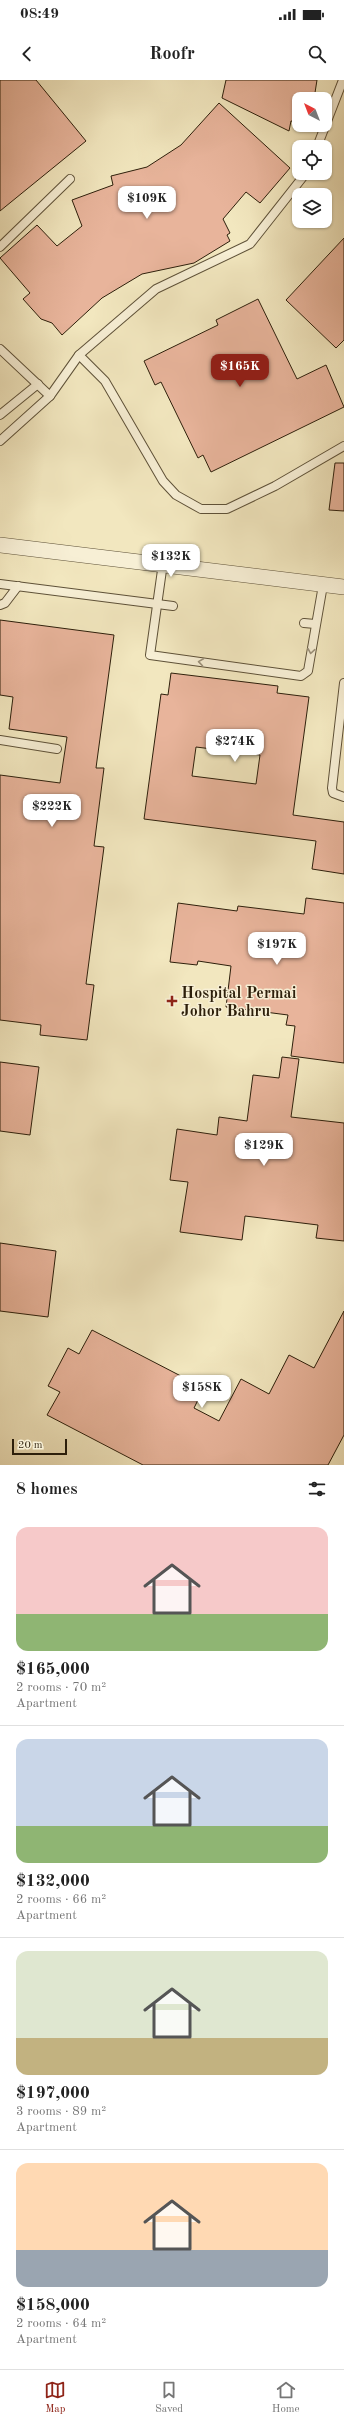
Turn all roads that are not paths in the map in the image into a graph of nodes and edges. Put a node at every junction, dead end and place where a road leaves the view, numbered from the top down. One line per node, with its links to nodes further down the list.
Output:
1 (344, 80): 2 (lane)
2 (320, 140)
3 (70, 179): 5 (lane)
4 (300, 180): 7 (lane)
5 (0, 247)
6 (0, 349): 8 (lane)
7 (79, 355): 9 (lane); 12 (lane)
8 (38, 384): 9 (lane); 10 (lane)
9 (50, 396): 11 (lane)
10 (0, 415)
11 (0, 441)
12 (344, 446)
13 (0, 545): 14 (street)
14 (163, 563): 16 (street); 20 (lane)
15 (0, 584): 17 (lane)
16 (323, 585): 18 (street); 23 (lane)
17 (18, 586): 19 (lane); 20 (lane)
18 (344, 587)
19 (0, 605)
20 (157, 605): 21 (lane); 23 (lane, one-way to 20)
21 (173, 606)
22 (304, 623): 23 (lane)
23 (315, 624)
24 (344, 683): 27 (lane)
25 (0, 740): 26 (lane)
26 (57, 749)
27 (344, 796)

